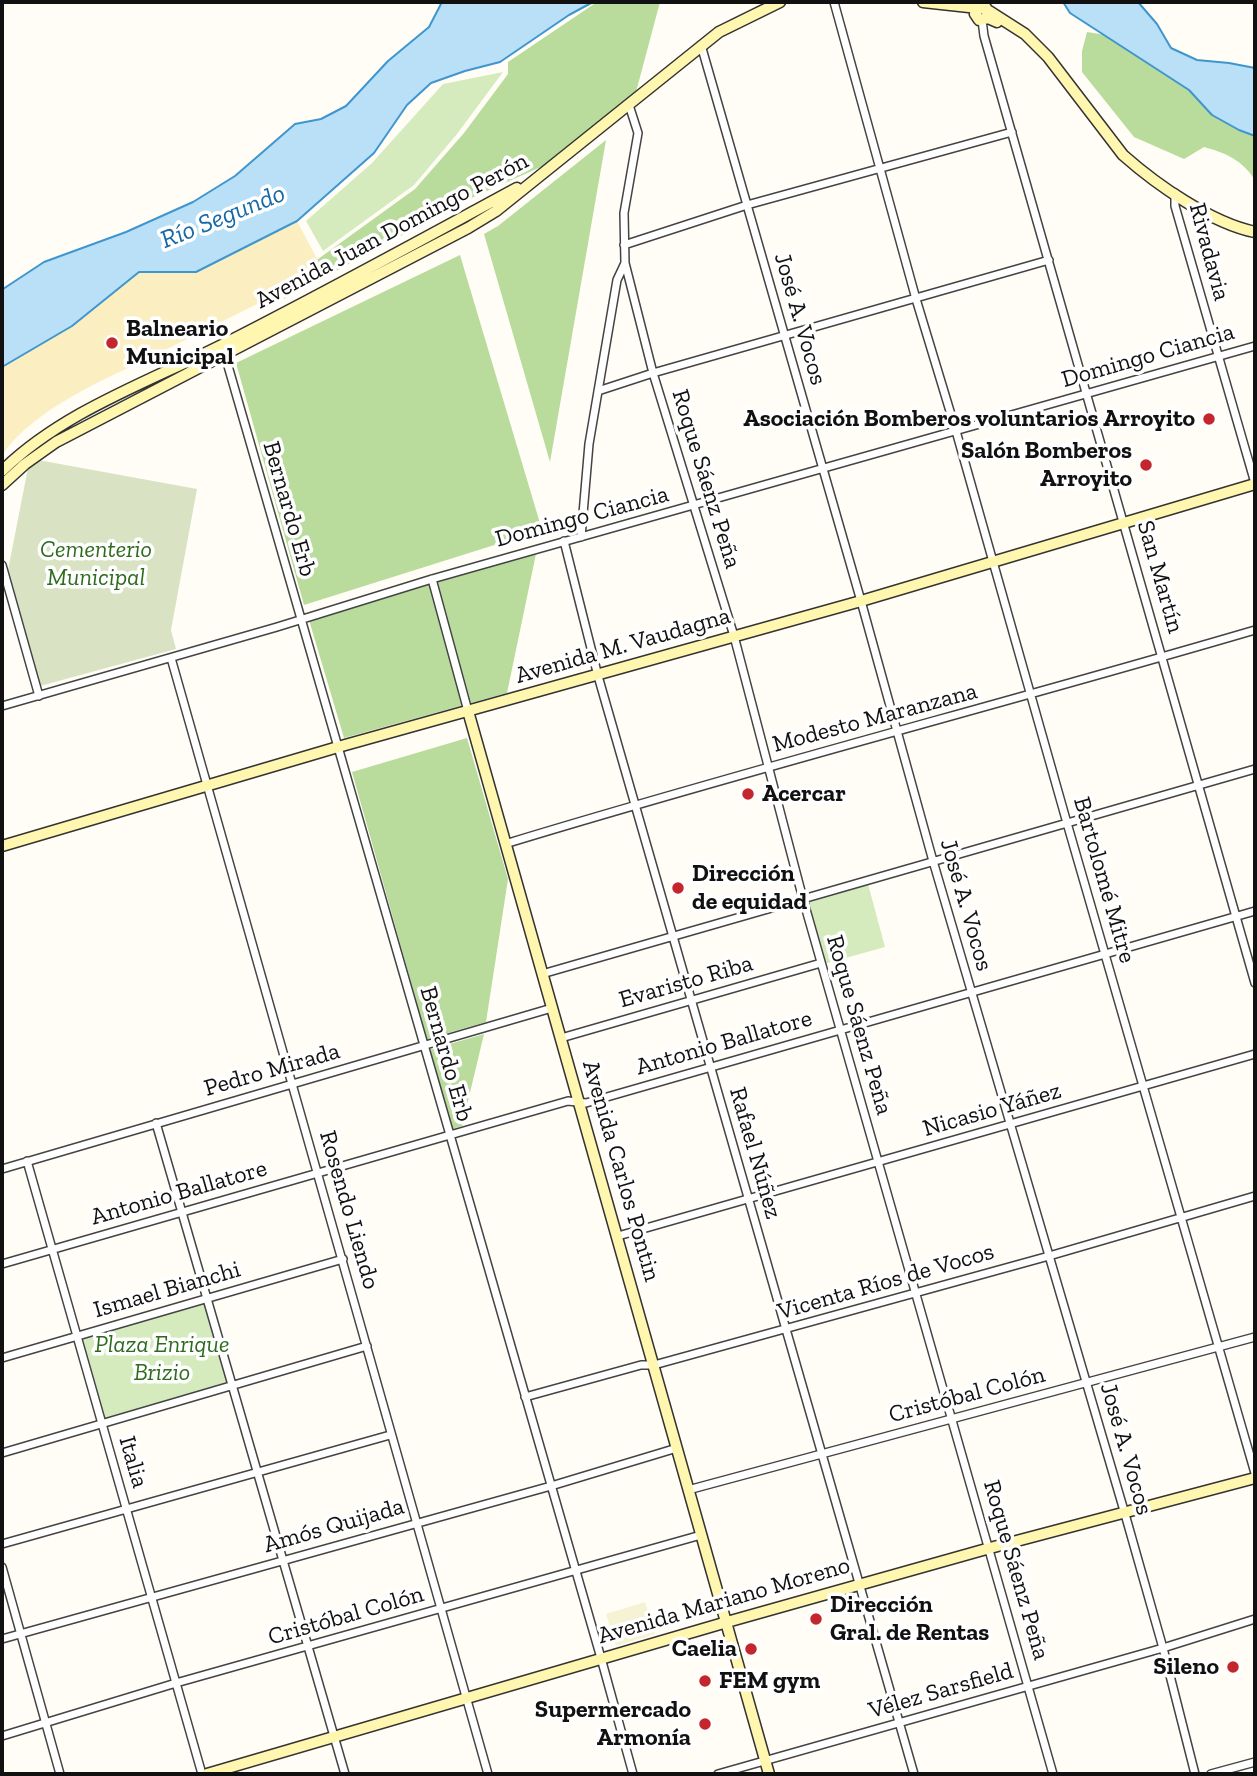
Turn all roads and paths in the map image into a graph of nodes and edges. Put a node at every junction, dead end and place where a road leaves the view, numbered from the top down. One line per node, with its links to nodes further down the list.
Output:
1 (780, 2): 5 (main road, Avenida Juan Domingo Perón)
2 (834, 2): 8 (street, Bartolomé Mitre)
3 (923, 2): 4 (main road)
4 (982, 14): 7 (street, San Martín); 9 (main road)
5 (701, 45): 6 (main road, Avenida Juan Domingo Perón); 10 (street, José A. Vocos)
6 (629, 105): 12 (street, Roque Sáenz Peña); 18 (main road, Avenida Juan Domingo Perón)
7 (1012, 132): 8 (street); 13 (street, San Martín)
8 (879, 169): 10 (street); 15 (street, Bartolomé Mitre)
9 (1175, 193): 11 (main road); 19 (street, Rivadavia)
10 (747, 205): 12 (street); 16 (street, José A. Vocos)
11 (1255, 232)
12 (624, 245): 14 (street, Roque Sáenz Peña)
13 (1049, 260): 15 (street); 22 (street, San Martín)
14 (625, 263): 20 (street, Roque Sáenz Peña); 21 (street)
15 (916, 299): 16 (street); 23 (street, Bartolomé Mitre)
16 (785, 335): 20 (street); 24 (street, José A. Vocos)
17 (1255, 346): 19 (street, Domingo Ciancia)
18 (224, 350): 25 (main road, Avenida Juan Domingo Perón); 27 (main road, Avenida Juan Domingo Perón); 36 (street, Bernardo Erb)
19 (1218, 356): 22 (street, Domingo Ciancia); 26 (street, Rivadavia)
20 (653, 373): 21 (street); 28 (street, Roque Sáenz Peña)
21 (598, 391): 30 (street)
22 (1088, 394): 23 (street, Domingo Ciancia); 29 (street, San Martín)
23 (956, 431): 24 (street, Domingo Ciancia); 32 (street, Bartolomé Mitre)
24 (823, 469): 28 (street, Domingo Ciancia); 35 (street, José A. Vocos)
25 (2, 471)
26 (1255, 484): 29 (main road, Avenida M. Vaudagna)
27 (2, 485)
28 (694, 506): 30 (street, Domingo Ciancia); 38 (street, Roque Sáenz Peña)
29 (1125, 523): 32 (main road, Avenida M. Vaudagna); 39 (street, San Martín)
30 (581, 537): 31 (street, Domingo Ciancia)
31 (564, 541): 34 (street, Domingo Ciancia); 41 (street, Rafael Núñez)
32 (993, 561): 35 (main road, Avenida M. Vaudagna); 42 (street, Bartolomé Mitre)
33 (2, 565): 43 (street)
34 (432, 579): 36 (street, Domingo Ciancia); 45 (street, Avenida Carlos Pontin)
35 (861, 601): 38 (main road, Avenida M. Vaudagna); 46 (street, José A. Vocos)
36 (301, 618): 40 (street, Domingo Ciancia); 47 (street, Bernardo Erb)
37 (1255, 630): 39 (street, Modesto Maranzana)
38 (734, 636): 41 (main road, Avenida M. Vaudagna); 48 (street, Roque Sáenz Peña)
39 (1163, 657): 42 (street, Modesto Maranzana); 50 (street, San Martín)
40 (171, 658): 43 (street, Domingo Ciancia); 51 (street, Rosendo Liendo)
41 (598, 676): 45 (main road, Avenida M. Vaudagna); 52 (street, Rafael Núñez)
42 (1031, 695): 46 (street, Modesto Maranzana); 53 (street, Bartolomé Mitre)
43 (39, 696): 44 (street, Domingo Ciancia)
44 (2, 706)
45 (468, 711): 47 (main road, Avenida M. Vaudagna); 54 (main road, Avenida Carlos Pontin)
46 (897, 731): 48 (street, Modesto Maranzana); 56 (street, José A. Vocos)
47 (338, 747): 51 (main road, Avenida M. Vaudagna); 71 (street, Bernardo Erb)
48 (768, 767): 52 (street, Modesto Maranzana); 57 (street, Roque Sáenz Peña)
49 (1255, 769): 50 (street)
50 (1199, 786): 53 (street); 59 (street, San Martín)
51 (208, 787): 55 (main road, Avenida M. Vaudagna); 74 (street, Rosendo Liendo)
52 (635, 804): 54 (street, Modesto Maranzana); 60 (street, Rafael Núñez)
53 (1067, 824): 56 (street); 61 (street, Bartolomé Mitre)
54 (505, 844): 64 (main road, Avenida Carlos Pontin)
55 (2, 846)
56 (933, 861): 57 (street); 66 (street, José A. Vocos)
57 (803, 899): 60 (street); 62 (street, Roque Sáenz Peña)
58 (1255, 911): 59 (street, Antonio Ballatore)
59 (1236, 916): 61 (street, Antonio Ballatore); 63 (street, San Martín)
60 (673, 937): 64 (street); 67 (street, Rafael Núñez)
61 (1105, 954): 66 (street, Antonio Ballatore); 75 (street, Bartolomé Mitre)
62 (821, 963): 67 (street, Evaristo Riba); 69 (street, Roque Sáenz Peña)
63 (1253, 966): 65 (street, San Martín)
64 (542, 974): 68 (main road, Avenida Carlos Pontin)
65 (1255, 984)
66 (971, 993): 69 (street, Antonio Ballatore); 78 (street, José A. Vocos)
67 (691, 1001): 70 (street, Evaristo Riba); 73 (street, Rafael Núñez)
68 (552, 1008): 70 (main road, Avenida Carlos Pontin); 71 (street, Pedro Mirada)
69 (840, 1029): 73 (street, Antonio Ballatore); 81 (street, Roque Sáenz Peña)
70 (561, 1038): 76 (main road, Avenida Carlos Pontin)
71 (423, 1046): 74 (street, Pedro Mirada); 79 (street, Bernardo Erb)
72 (1255, 1054): 75 (street, Nicasio Yáñez)
73 (710, 1068): 76 (street, Antonio Ballatore); 85 (street, Rafael Núñez)
74 (293, 1084): 77 (street, Pedro Mirada); 83 (street, Rosendo Liendo)
75 (1143, 1086): 78 (street, Nicasio Yáñez); 87 (street, Bartolomé Mitre)
76 (580, 1102): 79 (street, Antonio Ballatore); 88 (main road, Avenida Carlos Pontin)
77 (156, 1124): 80 (street, Pedro Mirada); 86 (street)
78 (1010, 1125): 81 (street, Nicasio Yáñez); 90 (street, José A. Vocos)
79 (449, 1134): 83 (street, Antonio Ballatore); 104 (street, Bernardo Erb)
80 (27, 1161): 82 (street, Pedro Mirada); 89 (street, Italia)
81 (878, 1162): 85 (street, Nicasio Yáñez); 93 (street, Roque Sáenz Peña)
82 (2, 1169)
83 (318, 1172): 86 (street, Antonio Ballatore); 91 (street, Rosendo Liendo)
84 (1255, 1196): 87 (street, Vicenta Ríos de Vocos)
85 (748, 1200): 88 (street, Nicasio Yáñez); 95 (street, Rafael Núñez)
86 (182, 1212): 89 (street, Antonio Ballatore); 94 (street)
87 (1181, 1217): 90 (street, Vicenta Ríos de Vocos); 99 (street, Bartolomé Mitre)
88 (618, 1236): 101 (main road, Avenida Carlos Pontin)
89 (52, 1249): 92 (street, Antonio Ballatore); 96 (street, Italia)
90 (1049, 1256): 93 (street, Vicenta Ríos de Vocos); 102 (street, José A. Vocos)
91 (342, 1259): 94 (street, Ismael Bianchi); 98 (street, Rosendo Liendo)
92 (2, 1264)
93 (916, 1293): 95 (street, Vicenta Ríos de Vocos); 105 (street, Roque Sáenz Peña)
94 (206, 1298): 96 (street, Ismael Bianchi); 103 (street)
95 (786, 1330): 101 (street, Vicenta Ríos de Vocos); 110 (street, Rafael Núñez)
96 (77, 1336): 100 (street, Ismael Bianchi); 106 (street, Italia)
97 (1255, 1337): 99 (street, Cristóbal Colón)
98 (367, 1346): 103 (street); 107 (street, Rosendo Liendo)
99 (1219, 1347): 102 (street, Cristóbal Colón); 112 (street, Bartolomé Mitre)
100 (2, 1358)
101 (654, 1365): 104 (street, Vicenta Ríos de Vocos); 108 (main road, Avenida Carlos Pontin)
102 (1086, 1382): 105 (street, Cristóbal Colón); 116 (street, José A. Vocos)
103 (233, 1387): 106 (street); 111 (street)
104 (525, 1398): 113 (street, Bernardo Erb)
105 (952, 1419): 110 (street, Cristóbal Colón); 120 (street, Roque Sáenz Peña)
106 (103, 1424): 109 (street); 115 (street, Italia)
107 (390, 1435): 111 (street); 117 (street, Rosendo Liendo)
108 (677, 1448): 113 (street, Amós Quijada); 114 (main road, Avenida Carlos Pontin)
109 (2, 1453)
110 (822, 1454): 114 (street, Cristóbal Colón); 124 (street, Rafael Núñez)
111 (257, 1472): 115 (street); 121 (street)
112 (1255, 1475): 116 (main road, Avenida Mariano Moreno)
113 (551, 1486): 117 (street, Amós Quijada); 123 (street, Bernardo Erb)
114 (688, 1490): 118 (main road, Avenida Carlos Pontin)
115 (126, 1509): 119 (street); 125 (street, Italia)
116 (1125, 1514): 120 (main road, Avenida Mariano Moreno); 132 (street, José A. Vocos)
117 (416, 1522): 121 (street, Amós Quijada); 126 (street, Rosendo Liendo)
118 (702, 1535): 123 (street, Cristóbal Colón); 128 (main road, Avenida Carlos Pontin)
119 (2, 1544)
120 (990, 1548): 124 (main road, Avenida Mariano Moreno); 135 (street, Roque Sáenz Peña)
121 (283, 1561): 125 (street, Amós Quijada); 131 (street)
122 (2, 1567): 129 (street)
123 (576, 1571): 126 (street, Cristóbal Colón); 133 (street, Bernardo Erb)
124 (860, 1584): 128 (main road, Avenida Mariano Moreno); 138 (street, Rafael Núñez)
125 (152, 1598): 129 (street, Amós Quijada); 134 (street, Italia)
126 (441, 1609): 131 (street, Cristóbal Colón); 136 (street, Rosendo Liendo)
127 (1255, 1619): 132 (street, Vélez Sarsfield)
128 (727, 1622): 133 (main road, Avenida Mariano Moreno); 141 (main road, Avenida Carlos Pontin)
129 (21, 1634): 130 (street, Amós Quijada); 137 (street)
130 (2, 1639)
131 (309, 1647): 134 (street, Cristóbal Colón); 140 (street)
132 (1163, 1648): 135 (street, Vélez Sarsfield); 152 (street, José A. Vocos)
133 (601, 1658): 136 (main road, Avenida Mariano Moreno); 147 (street, Bernardo Erb)
134 (176, 1683): 137 (street, Cristóbal Colón); 144 (street, Italia)
135 (1029, 1686): 138 (street, Vélez Sarsfield); 151 (street, Roque Sáenz Peña)
136 (467, 1698): 140 (main road, Avenida Mariano Moreno); 146 (street, Rosendo Liendo)
137 (46, 1723): 139 (street, Cristóbal Colón); 143 (street)
138 (899, 1723): 141 (street, Vélez Sarsfield); 150 (street, Rafael Núñez)
139 (2, 1736)
140 (334, 1736): 144 (main road, Avenida Mariano Moreno); 145 (street)
141 (765, 1761): 148 (street, Vélez Sarsfield); 149 (main road, Avenida Carlos Pontin)
142 (1255, 1762): 153 (street)
143 (60, 1774)
144 (204, 1774)
145 (345, 1774)
146 (488, 1774)
147 (633, 1774)
148 (718, 1774)
149 (769, 1774)
150 (914, 1774)
151 (1053, 1774)
152 (1195, 1774)
153 (1211, 1774)

